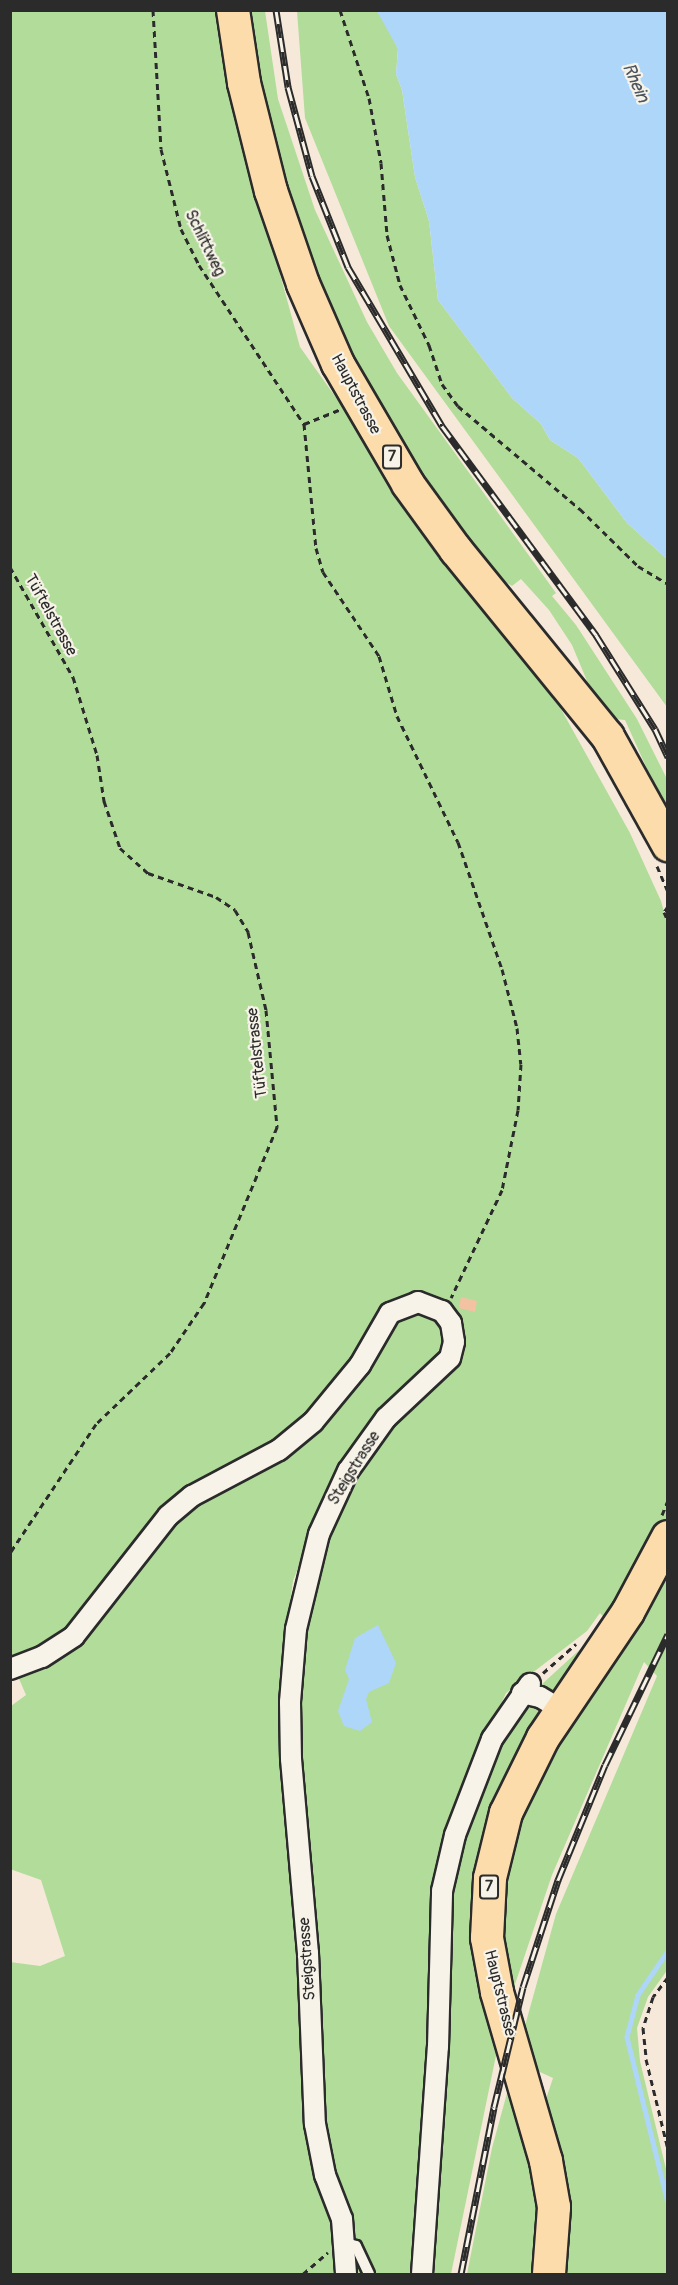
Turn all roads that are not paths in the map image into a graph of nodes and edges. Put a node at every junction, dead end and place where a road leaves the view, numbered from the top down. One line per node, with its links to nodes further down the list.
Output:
1 (233, 10): 2 (main road, Hauptstrasse / 7)
2 (668, 845)
3 (668, 1537): 5 (main road, Hauptstrasse / 7)
4 (10, 1669): 6 (street, Steigstrasse)
5 (562, 1710): 9 (street); 10 (main road, Hauptstrasse / 7)
6 (345, 2242): 7 (street, Steigstrasse); 8 (lane)
7 (346, 2274)
8 (369, 2274)
9 (422, 2274)
10 (549, 2274)

